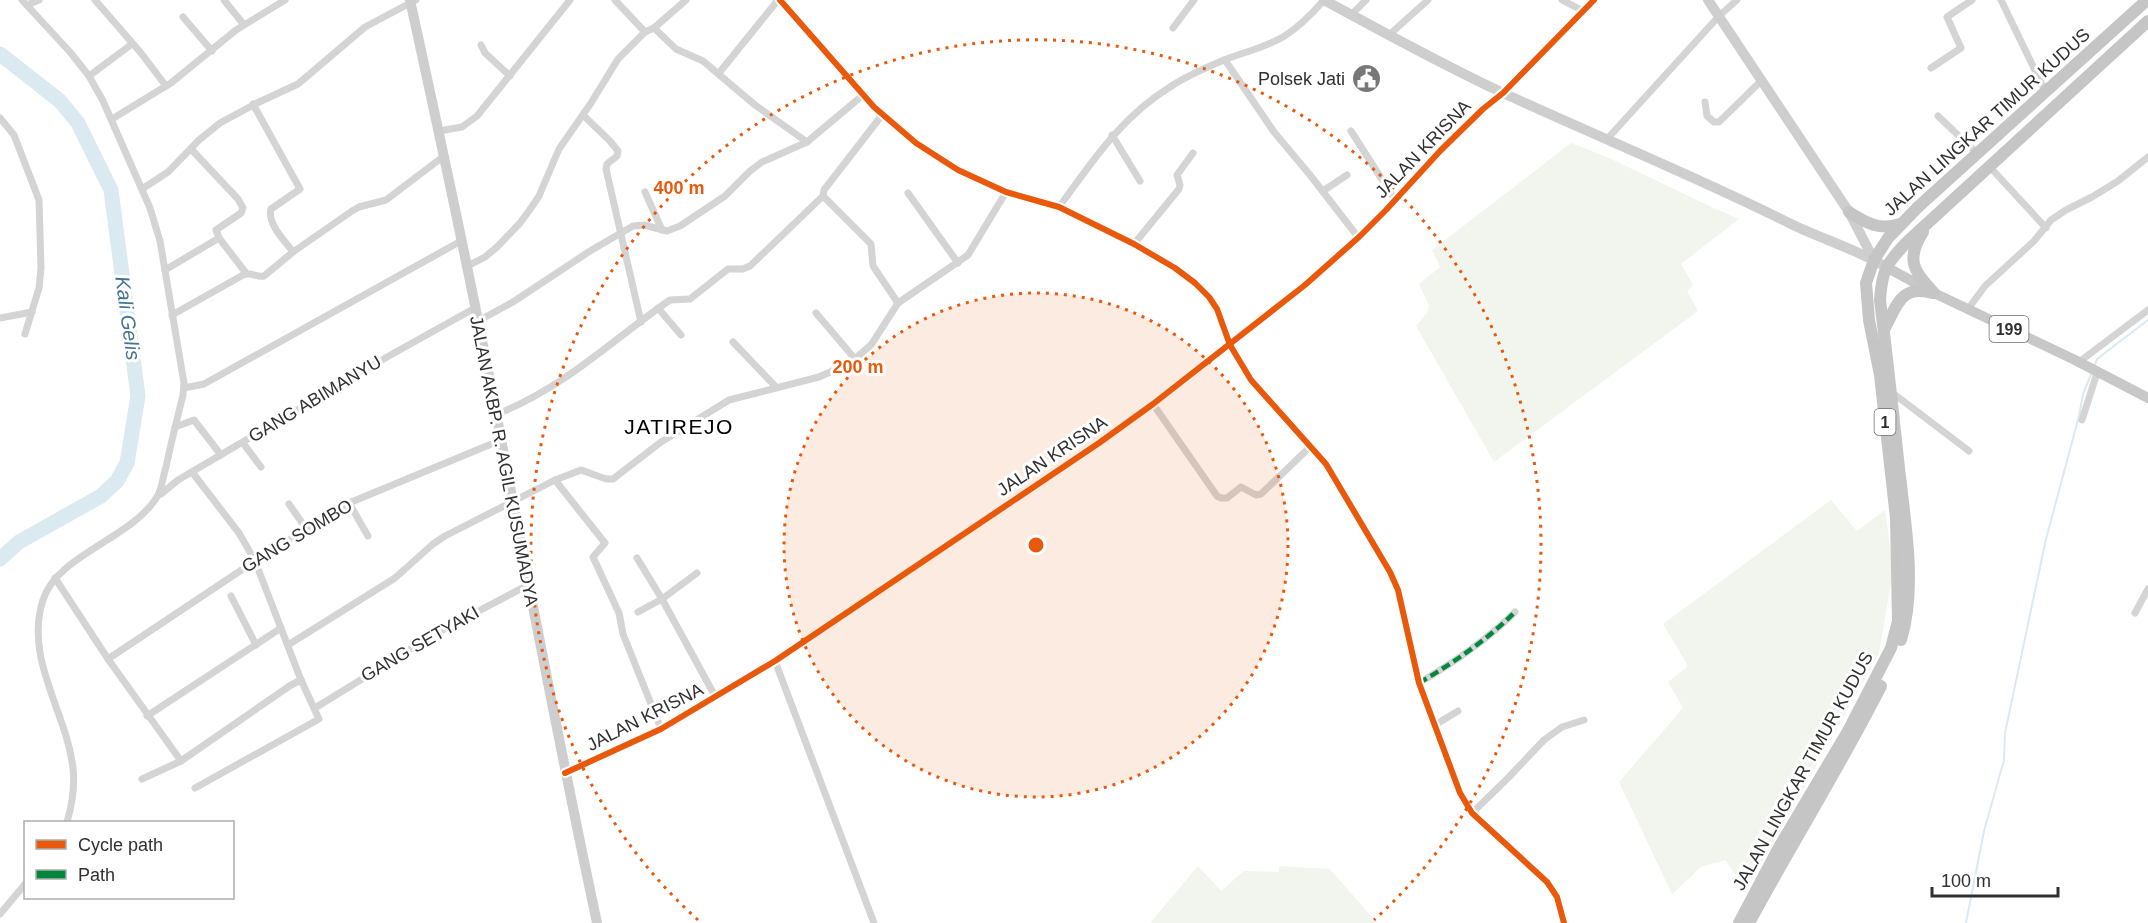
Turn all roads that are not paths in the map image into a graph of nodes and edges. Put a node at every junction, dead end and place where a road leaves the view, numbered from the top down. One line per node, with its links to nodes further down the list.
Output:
1 (39, 0): 21 (street)
2 (95, 0): 32 (street)
3 (224, 0): 27 (street)
4 (284, 0): 27 (street)
5 (570, 0): 39 (street)
6 (615, 0): 30 (street)
7 (686, 0): 28 (street)
8 (779, 0): 37 (street); 44 (street)
9 (1194, 0): 29 (street)
10 (1324, 0): 23 (main road); 35 (street)
11 (1366, 0): 23 (street)
12 (1428, 0): 31 (street)
13 (1562, 0): 22 (street)
14 (1594, 0): 22 (street, JALAN KRISNA)
15 (1708, 0): 24 (main road)
16 (1737, 0): 24 (street)
17 (1972, 0): 36 (street)
18 (2001, 0): 43 (street)
19 (2147, 0): 43 (highway, JALAN LINGKAR TIMUR KUDUS / 1)
20 (412, 1): 46 (street); 52 (main road, JALAN AKBP. R. AGIL KUSUMADYA)
21 (25, 3): 38 (street)
22 (1583, 11): 42 (street, JALAN KRISNA)
23 (1351, 15): 31 (main road)
24 (1719, 16): 40 (main road); 55 (street)
25 (183, 17): 34 (street)
26 (2148, 21): 62 (highway, JALAN LINGKAR TIMUR KUDUS / 1)
27 (243, 25): 34 (street)
28 (654, 28): 30 (street); 37 (street)
29 (1173, 28)
30 (645, 32): 47 (street)
31 (1389, 35): 42 (main road)
32 (132, 44): 38 (street); 41 (street)
33 (481, 45): 39 (street)
34 (212, 51): 41 (street)
35 (1225, 60): 54 (street); 66 (street)
36 (1931, 68)
37 (719, 73): 56 (street)
38 (89, 76): 51 (street)
39 (510, 76): 52 (street)
40 (1761, 81): 45 (street); 73 (main road)
41 (166, 86): 51 (street)
42 (1503, 93): 55 (main road); 71 (street, JALAN KRISNA)
43 (2046, 93): 59 (highway, JALAN LINGKAR TIMUR KUDUS / 1)
44 (863, 95): 48 (street); 56 (street)
45 (1706, 102)
46 (254, 104): 57 (street); 83 (street)
47 (583, 115): 78 (street); 86 (street)
48 (882, 115): 68 (street); 70 (street)
49 (1938, 116): 59 (street)
50 (0, 118): 96 (street)
51 (112, 119): 65 (street)
52 (439, 131): 60 (main road, JALAN AKBP. R. AGIL KUSUMADYA)
53 (1351, 131): 71 (street)
54 (1112, 135): 64 (street); 72 (street)
55 (1608, 138): 84 (main road)
56 (807, 142): 77 (street)
57 (191, 149): 65 (street); 80 (street)
58 (1193, 153): 82 (street)
59 (1978, 154): 75 (highway, JALAN LINGKAR TIMUR KUDUS / 1)
60 (444, 156): 81 (main road, JALAN AKBP. R. AGIL KUSUMADYA); 83 (street)
61 (2148, 157): 76 (street)
62 (1989, 166): 74 (highway, JALAN LINGKAR TIMUR KUDUS / 1); 76 (street)
63 (1347, 175): 66 (street)
64 (1140, 181)
65 (142, 189): 88 (street)
66 (1323, 191): 79 (street)
67 (645, 192): 77 (street)
68 (1006, 192): 72 (street); 85 (street)
69 (908, 193): 85 (street)
70 (823, 196): 91 (street); 93 (street)
71 (1395, 200): 79 (street, JALAN KRISNA)
72 (1059, 207): 82 (street)
73 (1849, 212): 75 (highway); 84 (main road)
74 (1938, 213): 87 (highway, JALAN LINGKAR TIMUR KUDUS / 1); 90 (highway)
75 (1901, 223): 84 (highway, JALAN LINGKAR TIMUR KUDUS / 1)
76 (2046, 228): 94 (street)
77 (662, 230): 78 (street)
78 (622, 232): 100 (street); 101 (street)
79 (1358, 237): 106 (street, JALAN KRISNA)
80 (219, 238): 88 (street); 89 (street)
81 (461, 242): 86 (main road, JALAN AKBP. R. AGIL KUSUMADYA); 111 (street)
82 (1134, 244): 106 (street)
83 (293, 252): 89 (street)
84 (1874, 260): 87 (main road); 168 (highway, JALAN LINGKAR TIMUR KUDUS / 1)
85 (958, 263): 91 (street)
86 (466, 267): 92 (main road, JALAN AKBP. R. AGIL KUSUMADYA)
87 (1886, 267): 90 (main road, 199); 102 (highway, JALAN LINGKAR TIMUR KUDUS / 1)
88 (165, 270): 98 (street)
89 (246, 273): 98 (street)
90 (1934, 293): 94 (main road, 199); 102 (highway)
91 (898, 303): 107 (street)
92 (475, 308): 100 (main road, JALAN AKBP. R. AGIL KUSUMADYA); 119 (street, GANG ABIMANYU)
93 (658, 308): 101 (street); 104 (street)
94 (1968, 309): 108 (main road, 199)
95 (2148, 310): 108 (street)
96 (32, 312): 99 (street); 103 (street)
97 (816, 313): 107 (street)
98 (172, 315): 111 (street)
99 (0, 318)
100 (478, 321): 115 (main road, JALAN AKBP. R. AGIL KUSUMADYA)
101 (640, 322): 115 (street)
102 (1884, 330): 112 (highway, JALAN LINGKAR TIMUR KUDUS / 1)
103 (26, 334)
104 (681, 335)
105 (733, 342): 110 (street)
106 (1230, 345): 114 (street, JALAN KRISNA); 120 (street)
107 (855, 359): 110 (street)
108 (2081, 364): 109 (main road, 199)
109 (2096, 373): 113 (main road, 199); 116 (street)
110 (776, 387): 125 (street)
111 (184, 388): 117 (street)
112 (1890, 391): 121 (street); 169 (highway, JALAN LINGKAR TIMUR KUDUS / 1)
113 (2148, 398)
114 (1153, 404): 120 (street); 147 (street, JALAN KRISNA)
115 (497, 414): 118 (main road, JALAN AKBP. R. AGIL KUSUMADYA)
116 (2082, 420)
117 (175, 427): 122 (street); 126 (street)
118 (501, 440): 127 (main road, JALAN AKBP. R. AGIL KUSUMADYA); 128 (street, GANG SOMBO)
119 (243, 442): 122 (street, GANG ABIMANYU); 123 (street)
120 (1311, 446): 149 (street)
121 (1969, 452)
122 (221, 455): 124 (street, GANG ABIMANYU)
123 (261, 467)
124 (192, 472): 126 (street, GANG ABIMANYU); 133 (street)
125 (555, 480): 127 (street); 156 (street)
126 (159, 495): 135 (street, GANG ABIMANYU)
127 (513, 501): 136 (main road, JALAN AKBP. R. AGIL KUSUMADYA); 145 (street)
128 (350, 503): 130 (street, GANG SOMBO); 131 (street)
129 (289, 504): 130 (street)
130 (307, 530): 133 (street, GANG SOMBO)
131 (368, 536)
132 (637, 558): 139 (street)
133 (255, 561): 143 (street); 146 (street, GANG SOMBO)
134 (697, 573): 139 (street)
135 (55, 578): 146 (street); 162 (street)
136 (528, 585): 151 (street, GANG SETYAKI); 158 (main road, JALAN AKBP. R. AGIL KUSUMADYA)
137 (2147, 593): 142 (street)
138 (231, 596): 144 (street)
139 (662, 599): 140 (street); 150 (street)
140 (638, 612)
141 (1515, 612): 149 (street)
142 (2135, 613)
143 (281, 628): 144 (street); 145 (street)
144 (256, 645): 153 (street)
145 (288, 645): 148 (street)
146 (108, 659): 153 (street)
147 (775, 661): 150 (street, JALAN KRISNA); 166 (street)
148 (301, 680): 151 (street); 157 (street)
149 (1419, 682): 155 (street)
150 (716, 698): 156 (street, JALAN KRISNA)
151 (315, 708): 160 (street)
152 (1458, 711): 155 (street)
153 (147, 716): 157 (street)
154 (1584, 720): 161 (street)
155 (1435, 725): 161 (street)
156 (661, 729): 158 (street, JALAN KRISNA)
157 (181, 761): 159 (street)
158 (566, 773): 165 (main road, JALAN AKBP. R. AGIL KUSUMADYA)
159 (142, 780)
160 (195, 788)
161 (1472, 813): 167 (street)
162 (67, 821)
163 (24, 885): 164 (street)
164 (0, 914)
165 (597, 923)
166 (874, 923)
167 (1564, 923)
168 (1738, 923)
169 (1749, 923)

